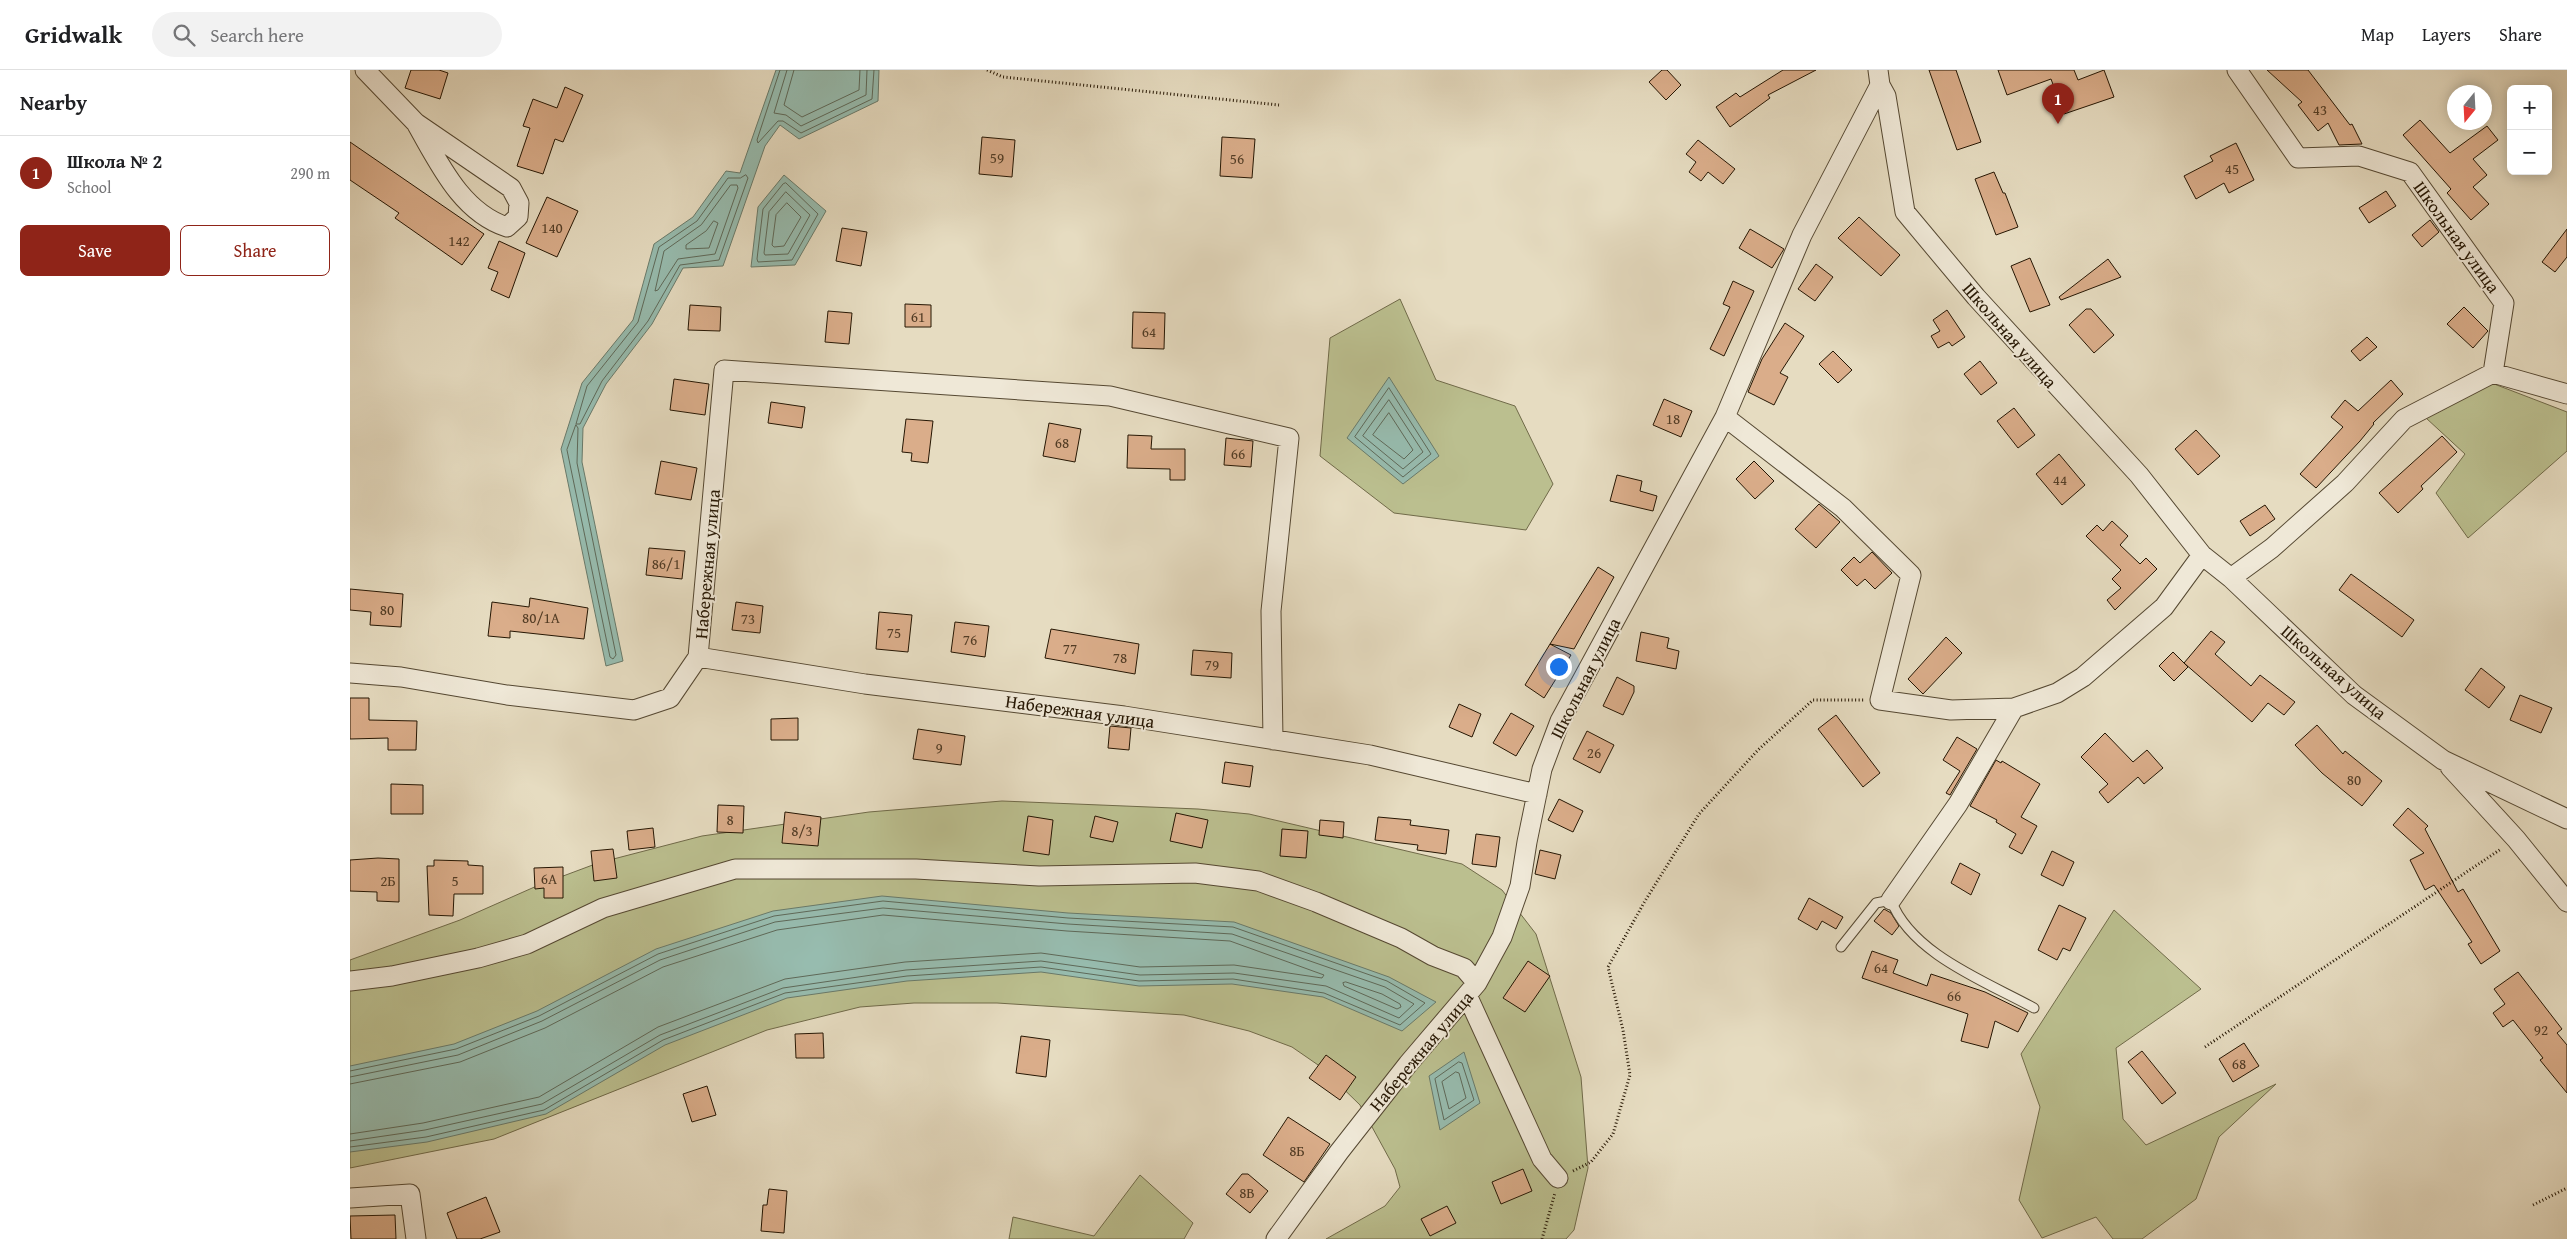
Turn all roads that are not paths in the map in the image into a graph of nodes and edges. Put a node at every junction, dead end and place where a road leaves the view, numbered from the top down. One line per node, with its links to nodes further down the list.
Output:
1 (365, 70): 4 (street)
2 (2236, 70): 5 (street, Школьная улица)
3 (1879, 77): 7 (street, Школьная улица); 8 (street, Школьная улица)
4 (416, 123): 4 (street)
5 (2493, 373): 6 (street); 9 (street)
6 (2567, 394)
7 (1725, 417): 12 (street); 15 (street, Школьная улица)
8 (2202, 555): 9 (street, Школьная улица); 12 (street)
9 (2231, 578): 14 (street, Школьная улица)
10 (698, 657): 11 (street); 13 (street, Набережная улица); 13 (street, Набережная улица)
11 (350, 673)
12 (2014, 708): 17 (street)
13 (1273, 740): 15 (street, Набережная улица)
14 (2443, 760): 16 (street, Школьная улица); 18 (street, Школьная улица)
15 (1537, 794): 21 (street, Школьная улица)
16 (2567, 819)
17 (1891, 900): 19 (lane); 22 (lane)
18 (2567, 902)
19 (1841, 947)
20 (350, 981): 21 (street, Набережная улица)
21 (1472, 989): 23 (street); 26 (street, Набережная улица)
22 (2034, 1008)
23 (1558, 1178)
24 (350, 1198): 25 (street)
25 (416, 1239)
26 (1276, 1239)

